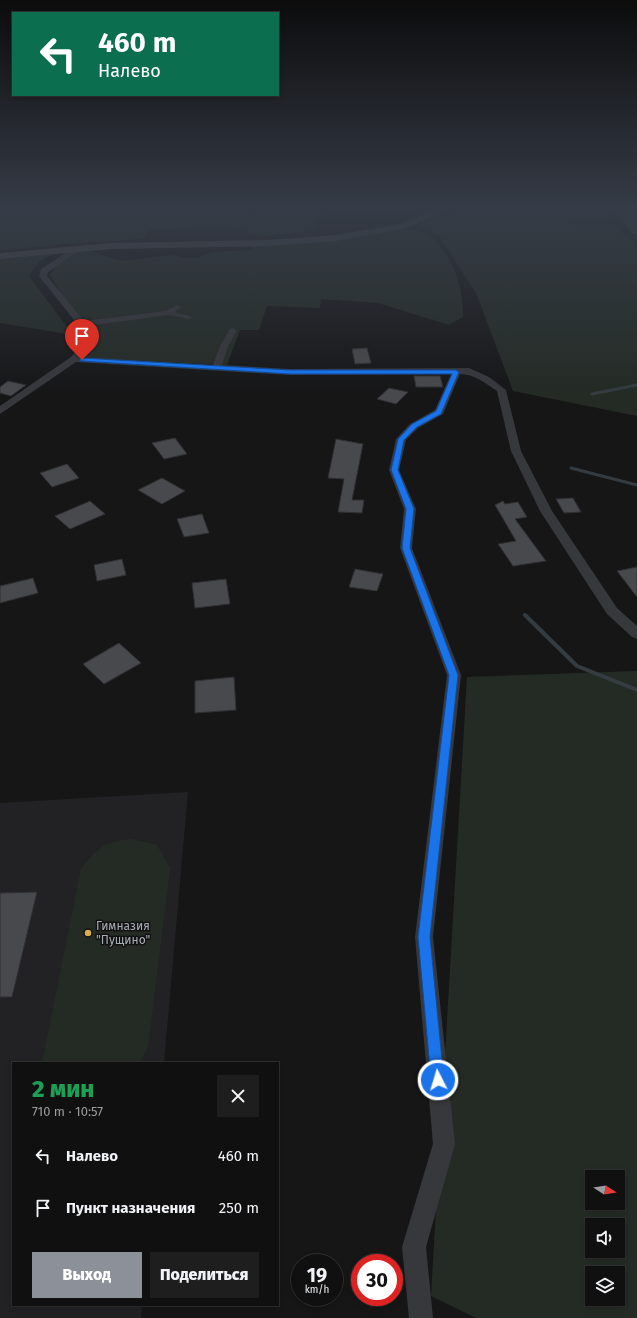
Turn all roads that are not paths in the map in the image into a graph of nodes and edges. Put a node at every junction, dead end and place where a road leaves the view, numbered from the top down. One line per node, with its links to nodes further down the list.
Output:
1 (44, 272): 5 (street)
2 (177, 307): 3 (street)
3 (168, 313): 4 (street); 5 (street)
4 (189, 317)
5 (82, 324): 7 (street)
6 (233, 331): 8 (street)
7 (74, 359): 8 (street); 10 (street)
8 (216, 368): 9 (street)
9 (456, 372): 11 (street); 12 (street)
10 (0, 411)
11 (637, 634)
12 (421, 1318)

